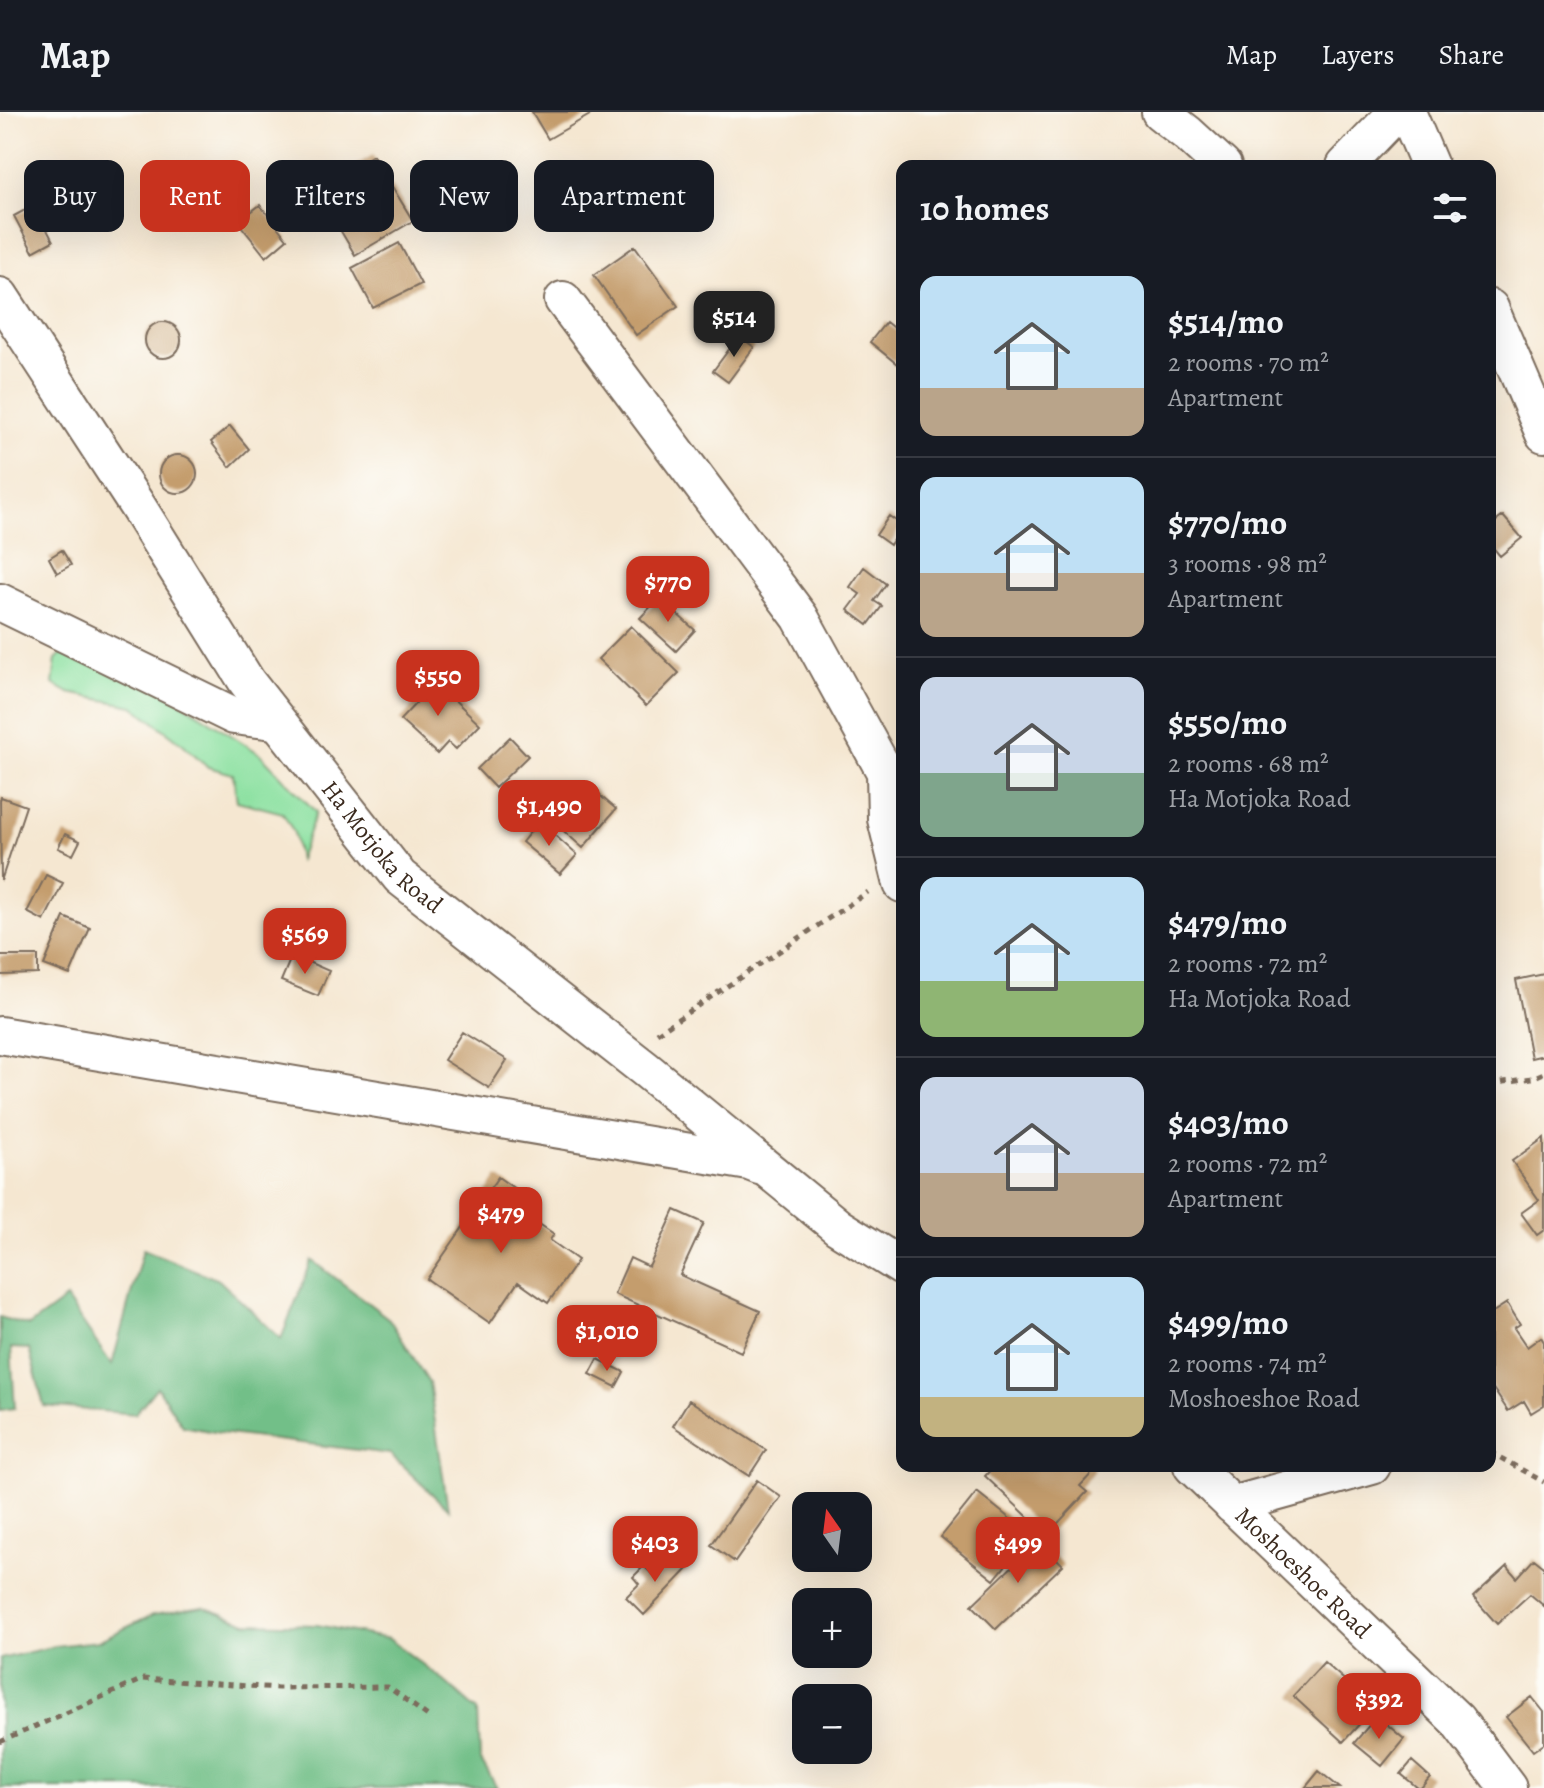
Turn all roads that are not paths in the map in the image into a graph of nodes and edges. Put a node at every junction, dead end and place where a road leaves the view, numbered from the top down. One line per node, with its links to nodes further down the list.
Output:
1 (1160, 112): 4 (street)
2 (1397, 112): 5 (street)
3 (1407, 112): 6 (street)
4 (1216, 160)
5 (1351, 160)
6 (1427, 160)
7 (0, 296): 12 (street, Ha Motjoka Road)
8 (563, 300): 13 (street)
9 (1496, 322): 10 (street)
10 (1544, 434)
11 (0, 602): 12 (street)
12 (274, 721): 15 (street, Ha Motjoka Road)
13 (896, 860)
14 (0, 1035): 15 (street)
15 (769, 1170): 16 (street, Ha Motjoka Road)
16 (896, 1263)
17 (1198, 1472): 19 (street, Moshoeshoe Road)
18 (1350, 1472): 19 (street)
19 (1232, 1505): 20 (street, Moshoeshoe Road)
20 (1508, 1788)

